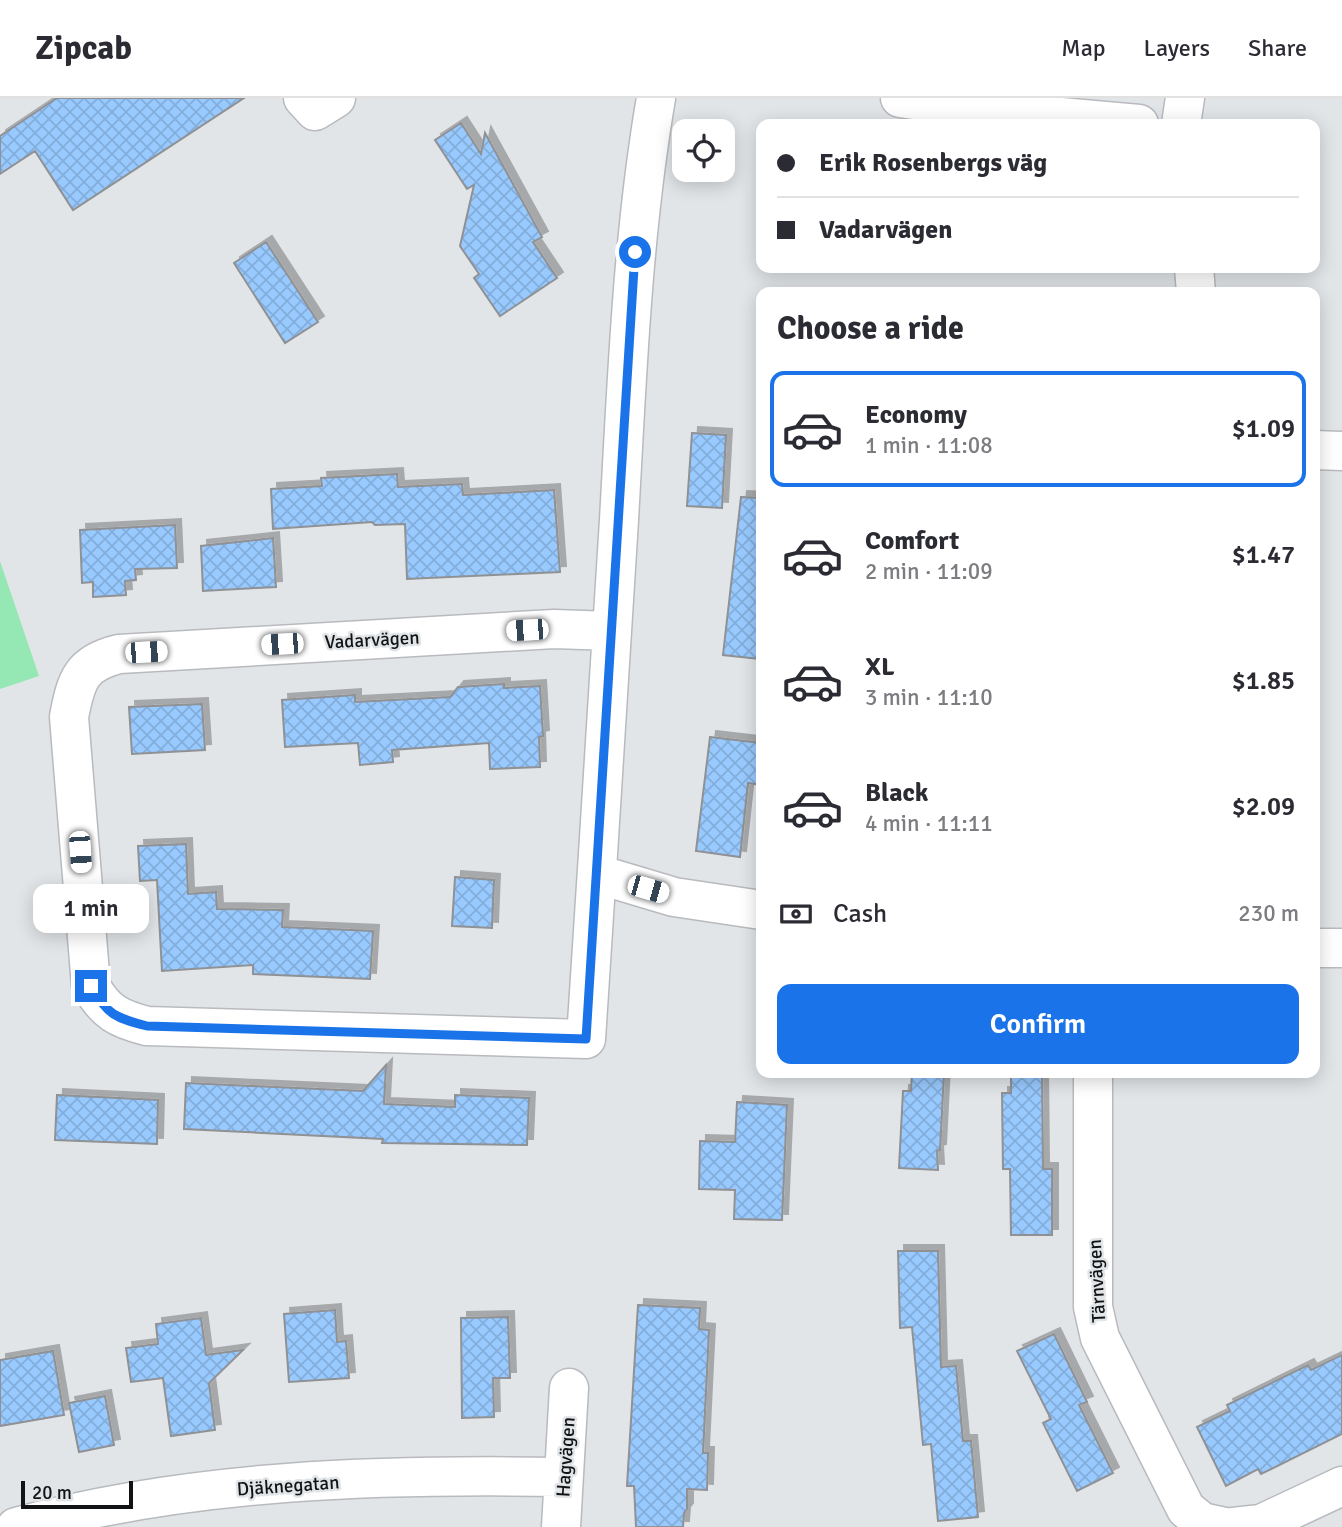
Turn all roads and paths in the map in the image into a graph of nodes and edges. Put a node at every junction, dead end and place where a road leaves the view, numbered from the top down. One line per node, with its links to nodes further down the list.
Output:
1 (303, 98): 2 (street)
2 (336, 98)
3 (656, 98): 10 (street)
4 (900, 98): 6 (street)
5 (1185, 98): 7 (street)
6 (1083, 119)
7 (1182, 119)
8 (1320, 450): 9 (street)
9 (1342, 451)
10 (612, 631): 11 (street); 11 (street, Vadarvägen)
11 (597, 874): 12 (street)
12 (756, 909)
13 (1320, 948): 14 (street)
14 (1342, 948)
15 (1093, 1078): 21 (street, Tärnvägen)
16 (569, 1388): 17 (street, Hagvägen)
17 (564, 1477): 19 (street, Djäknegatan); 20 (street, Hagvägen)
18 (1342, 1486): 22 (street)
19 (16, 1527)
20 (561, 1527)
21 (1225, 1527)
22 (1233, 1527)

